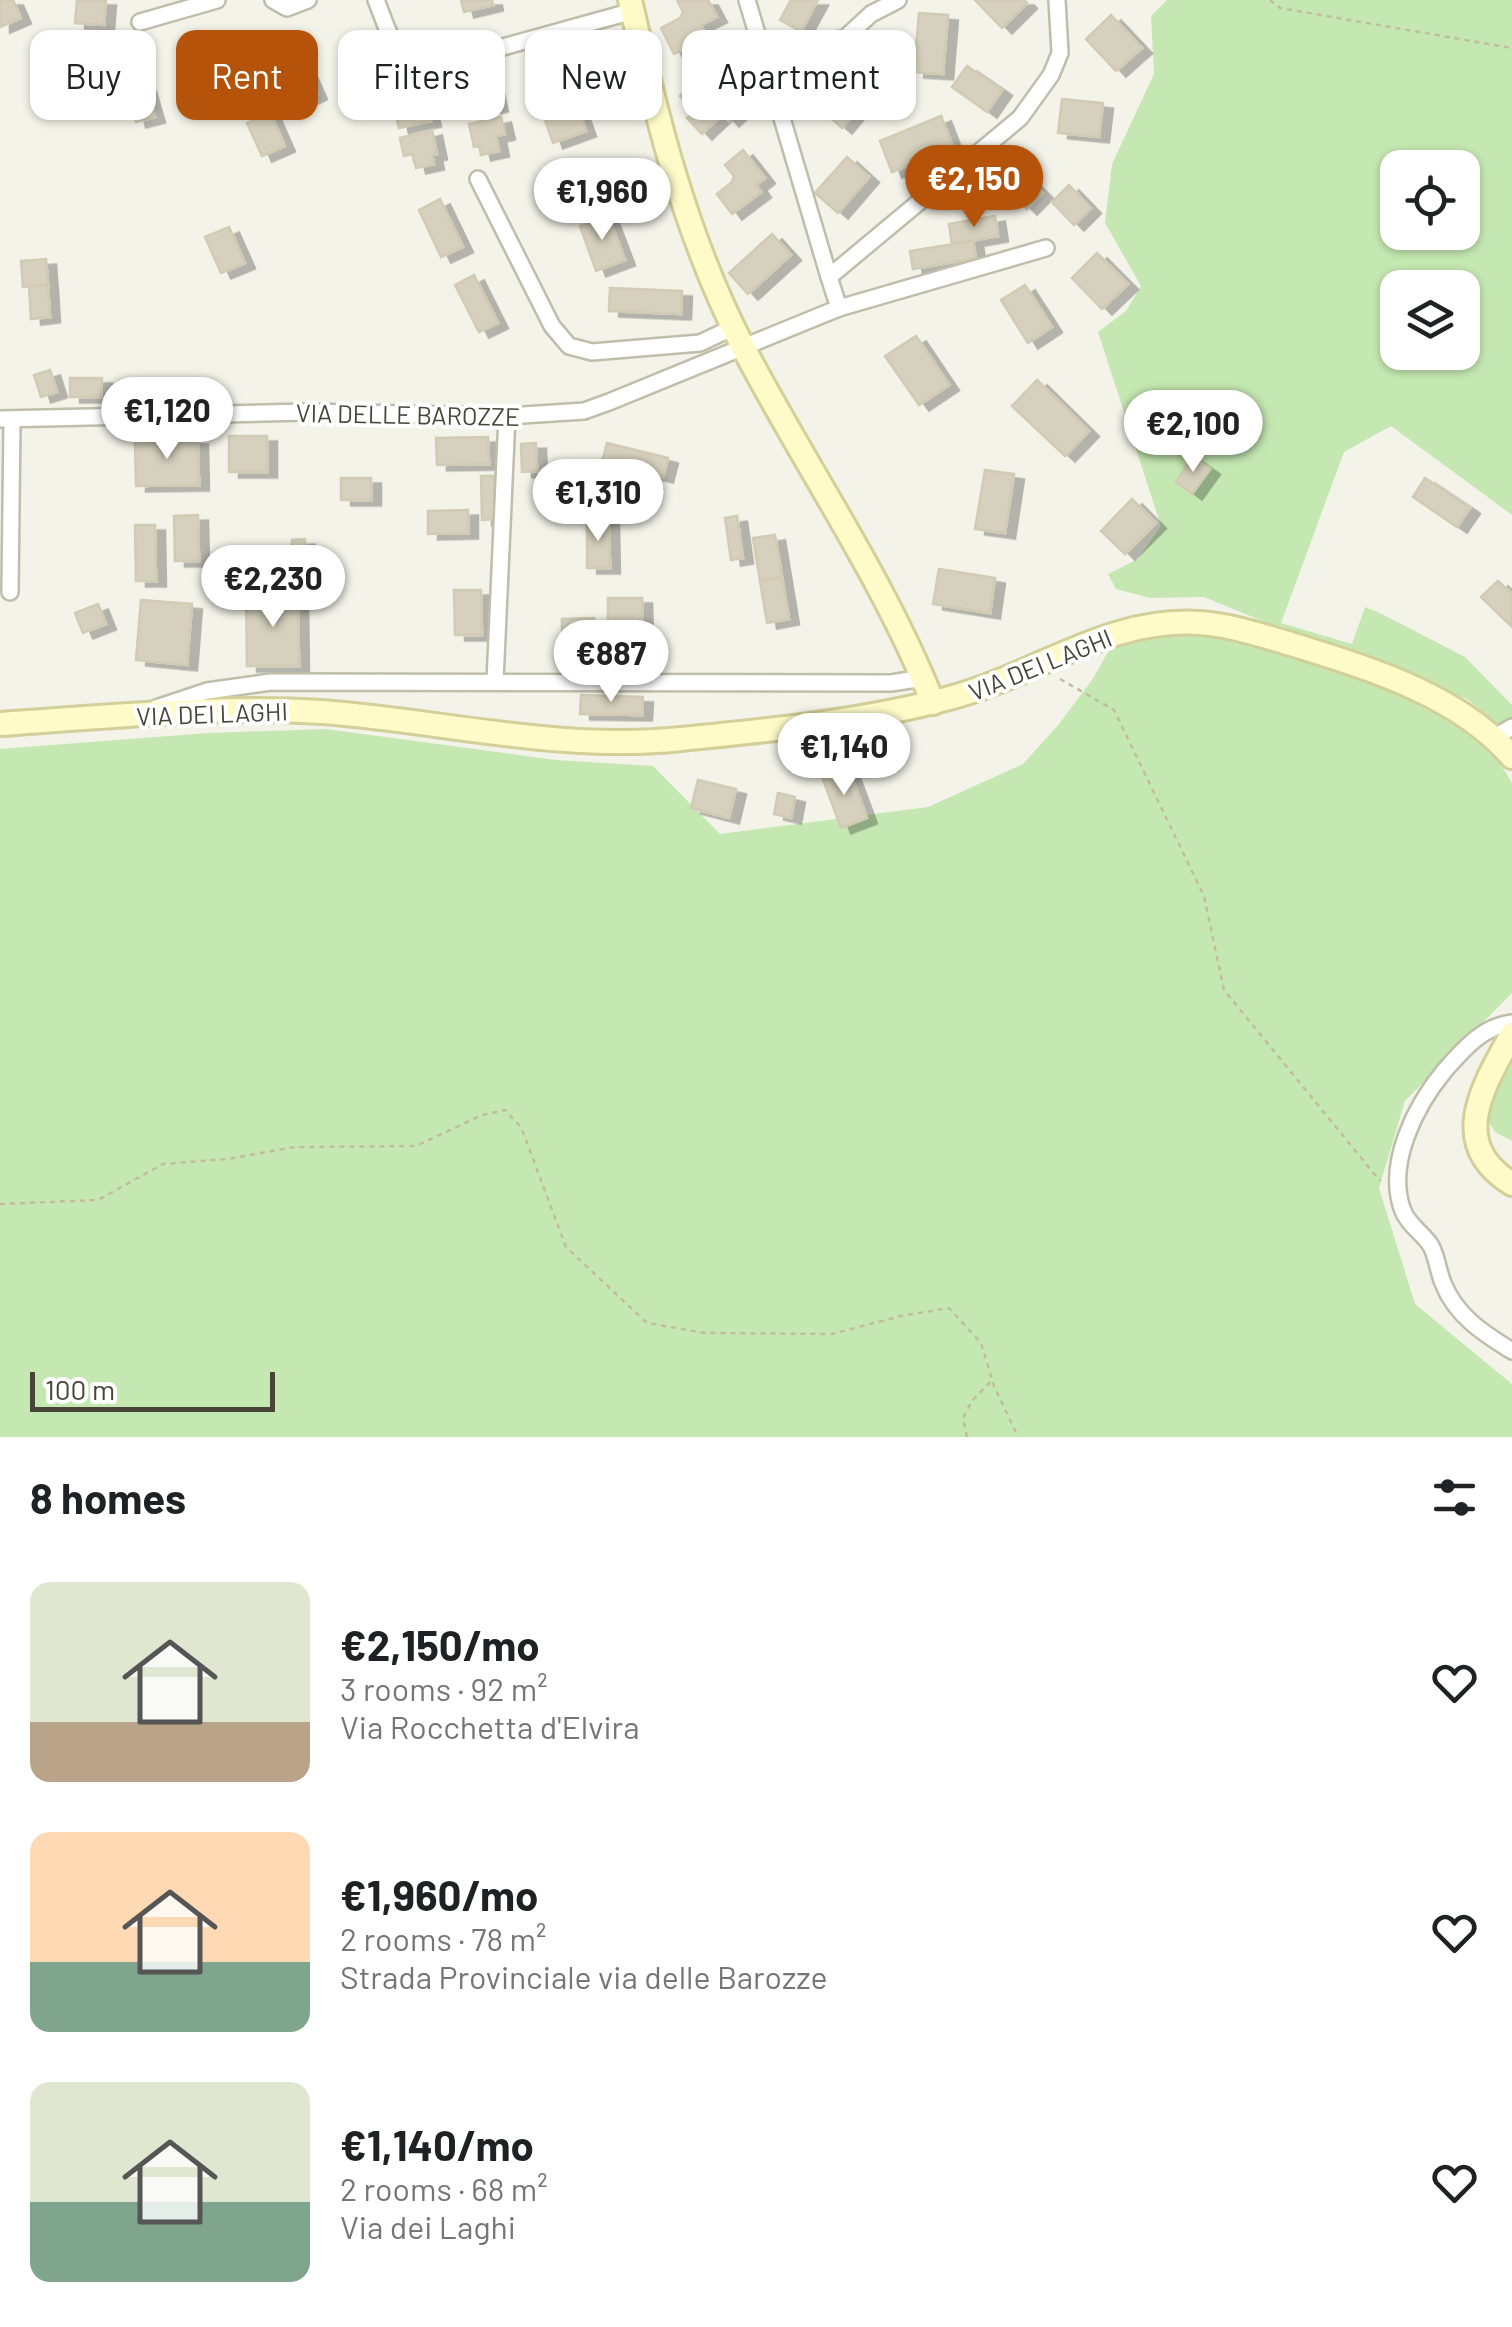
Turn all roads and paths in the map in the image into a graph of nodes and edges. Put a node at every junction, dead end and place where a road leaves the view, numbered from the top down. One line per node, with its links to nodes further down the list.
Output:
1 (216, 0): 10 (street)
2 (273, 0): 3 (street)
3 (308, 0)
4 (376, 0): 9 (street)
5 (748, 0): 11 (street)
6 (898, 0): 12 (street)
7 (1057, 0): 17 (street)
8 (1270, 0): 13 (path)
9 (632, 5): 19 (main road)
10 (140, 22)
11 (757, 30)
12 (854, 30)
13 (1512, 48)
14 (784, 120): 17 (street)
15 (478, 179): 19 (street)
16 (1046, 248): 18 (street)
17 (829, 277): 18 (street)
18 (839, 308): 19 (street)
19 (738, 336): 20 (street, VIA DELLE BAROZZE); 24 (main road)
20 (507, 416): 21 (street, VIA DELLE BAROZZE); 25 (street)
21 (6, 420): 22 (street)
22 (10, 592)
23 (1037, 667): 26 (main road, VIA DEI LAGHI); 29 (main road, VIA DEI LAGHI); 34 (path)
24 (923, 678): 25 (street); 26 (main road)
25 (495, 681): 27 (street)
26 (933, 703): 27 (main road, VIA DEI LAGHI)
27 (139, 715): 28 (main road, VIA DEI LAGHI)
28 (0, 724)
29 (1503, 732): 30 (main road, VIA DEI LAGHI)
30 (1512, 757)
31 (1512, 1023): 34 (street)
32 (1512, 1034): 33 (main road)
33 (1512, 1184)
34 (1399, 1194): 36 (street)
35 (0, 1204): 37 (path)
36 (1512, 1351)
37 (994, 1378): 38 (path); 39 (path)
38 (968, 1437)
39 (1018, 1437)

